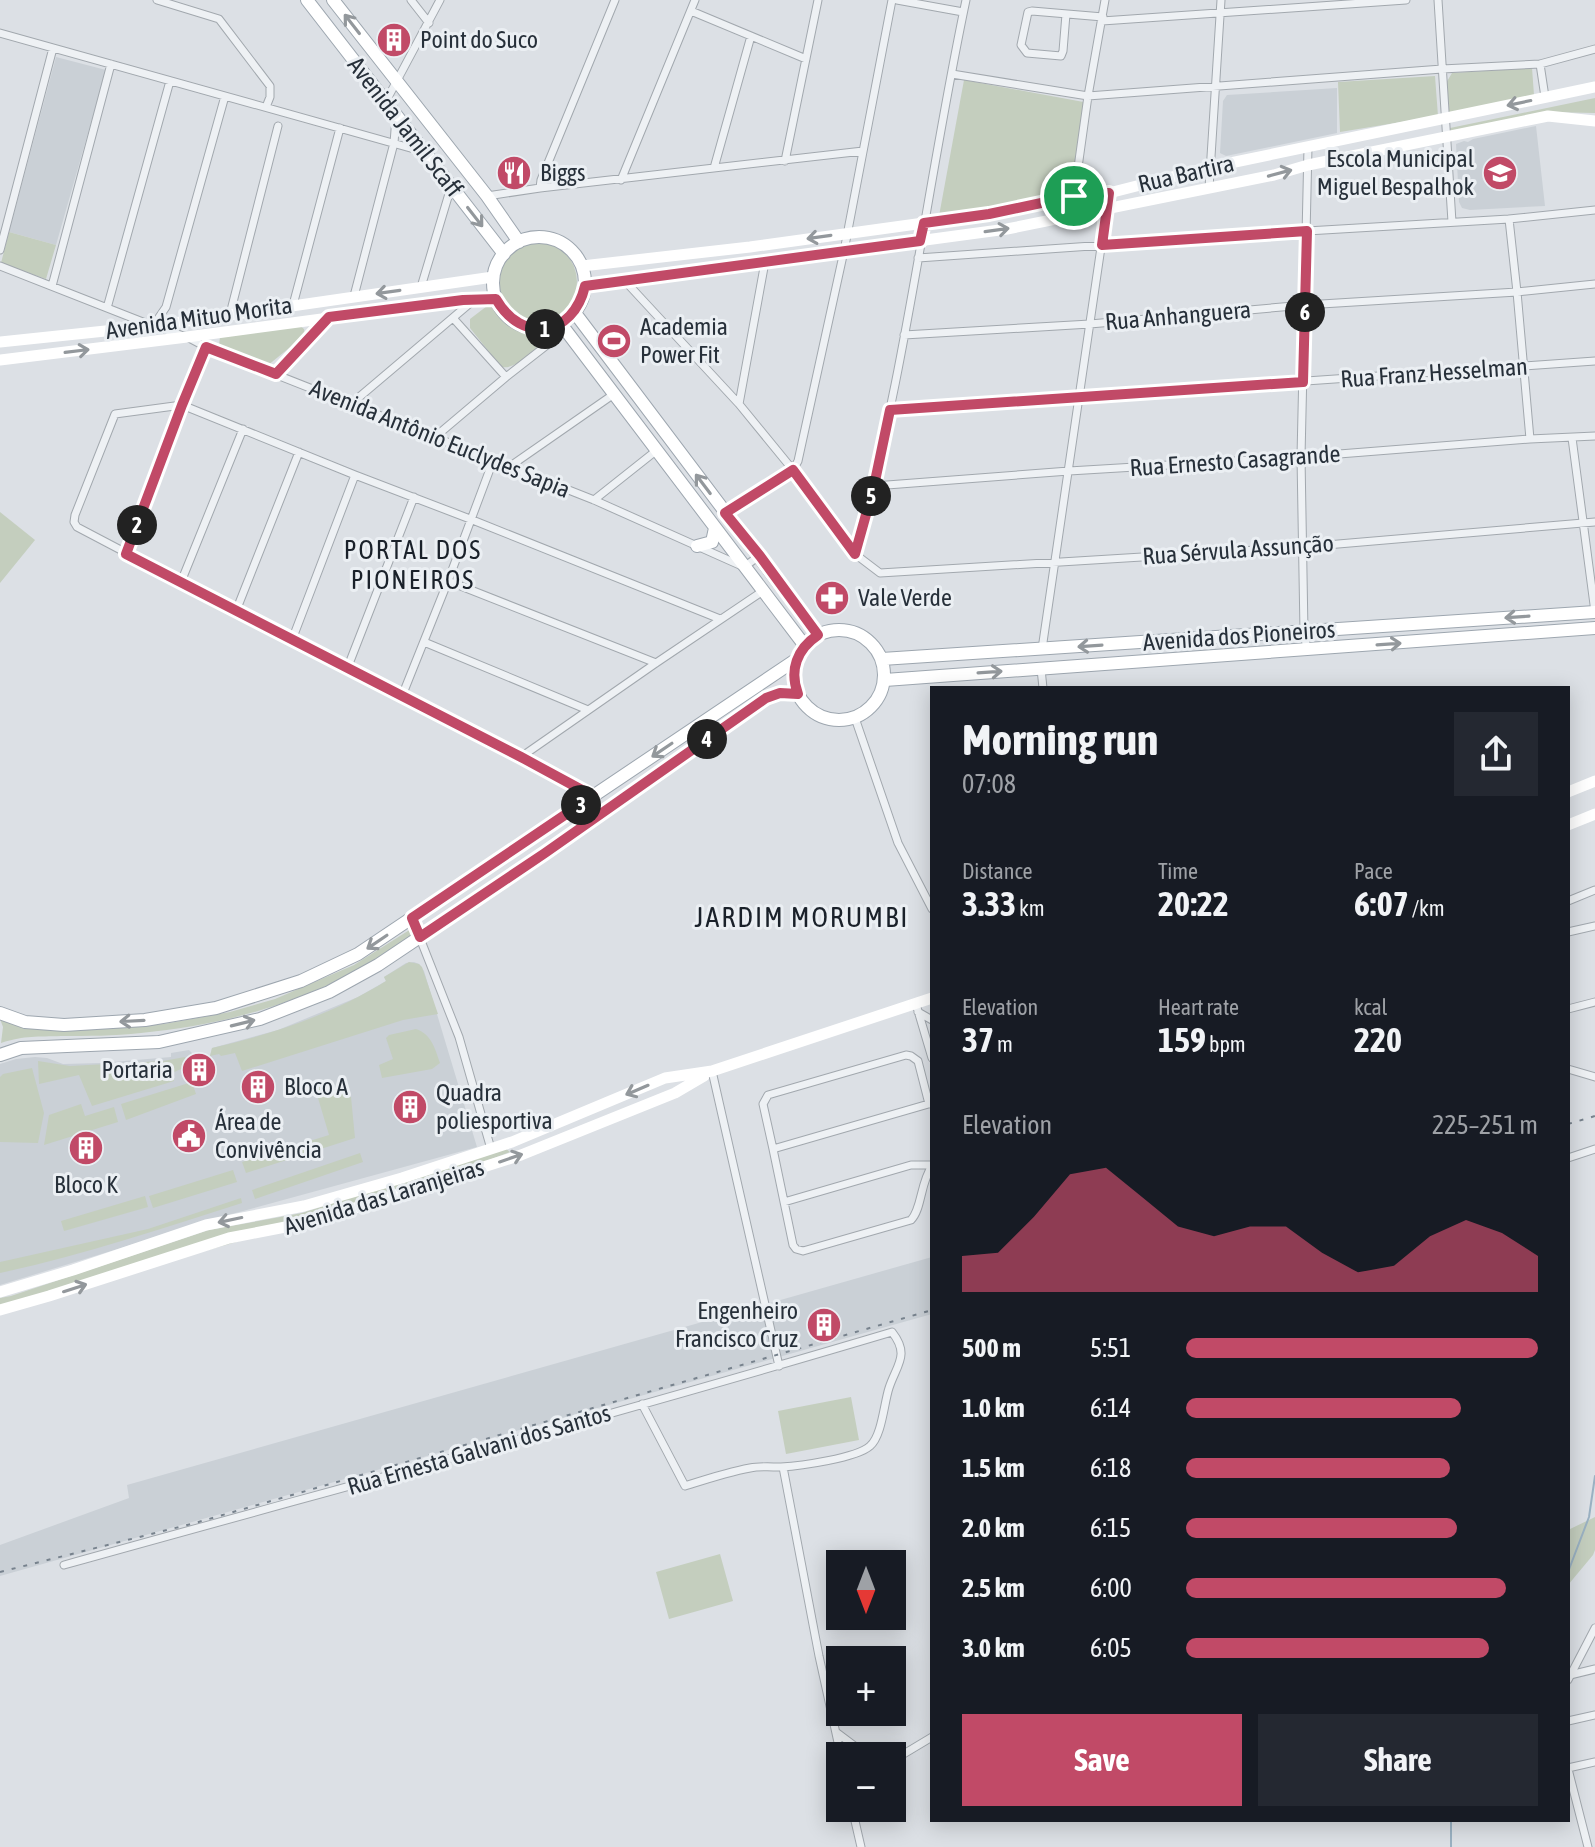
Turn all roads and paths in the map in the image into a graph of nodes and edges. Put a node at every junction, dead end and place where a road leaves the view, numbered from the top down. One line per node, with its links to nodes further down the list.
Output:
1 (157, 0): 38 (street)
2 (307, 0): 37 (main road, Avenida Jamil Scaff)
3 (333, 0): 31 (main road, Avenida Jamil Scaff, one-way to 3)
4 (411, 0): 20 (street)
5 (440, 0): 20 (street)
6 (615, 0): 55 (street)
7 (695, 0): 15 (street)
8 (818, 0): 25 (street)
9 (894, 0): 16 (street); 48 (street)
10 (966, 0): 16 (street)
11 (1105, 0): 19 (street)
12 (1221, 0): 17 (street)
13 (1406, 0): 17 (street)
14 (1438, 0): 28 (street)
15 (691, 11): 22 (street); 53 (street)
16 (963, 12): 29 (street)
17 (1220, 13): 19 (street); 32 (street)
18 (1066, 14): 18 (street); 19 (street)
19 (1102, 19): 35 (street)
20 (429, 23): 31 (street)
21 (0, 33): 23 (street)
22 (751, 36): 25 (street); 52 (street)
23 (53, 48): 26 (street); 70 (street)
24 (1595, 49): 27 (street)
25 (806, 59): 49 (street)
26 (111, 64): 30 (street); 80 (street)
27 (1540, 64): 28 (street); 36 (street)
28 (1442, 69): 32 (street); 40 (street)
29 (952, 74): 35 (street); 64 (street)
30 (170, 81): 34 (street); 89 (street)
31 (396, 81): 37 (street); 58 (main road, Avenida Jamil Scaff)
32 (1215, 87): 35 (street); 51 (street)
33 (1595, 87): 36 (street, Rua Bartira)
34 (225, 96): 38 (street); 95 (street)
35 (1088, 96): 59 (street)
36 (1545, 97): 40 (street, Rua Bartira, one-way to 40)
37 (385, 103): 39 (main road, Avenida Jamil Scaff)
38 (266, 107): 43 (street)
39 (396, 117): 45 (street); 47 (main road, Avenida Jamil Scaff)
40 (1446, 119): 44 (street); 46 (street, Rua Bartira)
41 (1595, 121): 44 (street, Rua Bartira)
42 (278, 126): 91 (street)
43 (340, 128): 45 (street); 87 (street)
44 (1447, 137): 50 (street, Rua Bartira); 63 (street)
45 (394, 143): 47 (street); 84 (street)
46 (1308, 147): 50 (street); 51 (street, Rua Bartira)
47 (423, 151): 54 (main road, Avenida Jamil Scaff)
48 (863, 151): 49 (street); 66 (street)
49 (785, 161): 52 (street)
50 (1308, 165): 56 (street, Rua Bartira, one-way to 50); 65 (street)
51 (1211, 167): 56 (street); 57 (street, Rua Bartira)
52 (714, 168): 53 (street)
53 (621, 180): 55 (street)
54 (451, 187): 72 (main road, Avenida Jamil Scaff, one-way to 72); 82 (street)
55 (540, 188): 58 (street)
56 (1209, 188): 60 (street, Rua Bartira)
57 (1109, 193): 59 (street, Rua Bartira); 60 (street)
58 (487, 196): 68 (main road, Avenida Jamil Scaff)
59 (1074, 196): 64 (street, Rua Bartira)
60 (1107, 209): 67 (street, Rua Bartira, one-way to 60); 69 (street)
61 (1595, 210): 62 (street)
62 (1509, 219): 63 (street); 83 (street)
63 (1452, 222): 65 (street)
64 (924, 223): 66 (street, Rua Bartira); 67 (street)
65 (1307, 231): 69 (street); 88 (street)
66 (847, 233): 71 (street); 76 (street, Rua Bartira, one-way to 76)
67 (920, 241): 71 (street, Rua Bartira); 73 (street)
68 (519, 242): 72 (main road); 76 (main road)
69 (1102, 245): 73 (street); 94 (street)
70 (0, 250)
71 (844, 251): 74 (street, Rua Bartira); 123 (street)
72 (504, 254): 77 (main road)
73 (918, 258): 97 (street)
74 (765, 262): 78 (street, Rua Bartira); 110 (street)
75 (0, 266): 80 (street, Avenida Antônio Euclydes Sapia)
76 (582, 266): 81 (main road)
77 (493, 277): 82 (street, Avenida Mituo Morita); 86 (main road)
78 (625, 281): 81 (street, Rua Bartira); 110 (street)
79 (1595, 284): 83 (street, Rua Anhanguera)
80 (52, 286): 89 (street, Avenida Antônio Euclydes Sapia)
81 (585, 286): 90 (main road)
82 (421, 287): 84 (street, Avenida Mituo Morita, one-way to 84)
83 (1517, 292): 88 (street, Rua Anhanguera); 103 (street)
84 (354, 296): 87 (street, Avenida Mituo Morita)
85 (475, 299): 86 (street, Avenida Mituo Morita); 92 (street, Avenida Mituo Morita); 93 (street)
86 (496, 299): 96 (main road)
87 (293, 305): 91 (street, Avenida Mituo Morita)
88 (1305, 305): 94 (street, Rua Anhanguera); 106 (street)
89 (107, 308): 95 (street, Avenida Antônio Euclydes Sapia)
90 (575, 313): 96 (main road); 129 (main road, one-way to 90)
91 (230, 314): 95 (street, Avenida Mituo Morita)
92 (329, 317): 98 (street, Avenida Mituo Morita); 104 (street)
93 (453, 318): 105 (street); 109 (street)
94 (1090, 324): 97 (street, Rua Anhanguera); 108 (street)
95 (153, 326): 98 (street, Avenida Antônio Euclydes Sapia); 99 (street, Avenida Mituo Morita)
96 (557, 326): 105 (street); 107 (main road)
97 (904, 335): 112 (street)
98 (187, 337): 100 (street, Avenida Antônio Euclydes Sapia); 101 (street, Avenida Mituo Morita, one-way to 98)
99 (0, 342)
100 (206, 347): 104 (street, Avenida Antônio Euclydes Sapia); 111 (street)
101 (0, 360)
102 (1595, 361): 103 (street, Rua Franz Hesselman)
103 (1523, 366): 106 (street, Rua Franz Hesselman); 117 (street)
104 (276, 374): 109 (street, Avenida Antônio Euclydes Sapia)
105 (506, 377): 115 (street)
106 (1303, 382): 108 (street, Rua Franz Hesselman); 120 (street)
107 (614, 394): 118 (main road); 122 (street)
108 (1079, 398): 112 (street, Rua Franz Hesselman); 124 (street)
109 (351, 404): 115 (street, Avenida Antônio Euclydes Sapia)
110 (739, 404): 123 (street)
111 (182, 405): 113 (street); 136 (street); 136 (street)
112 (890, 410): 126 (street)
113 (243, 429): 119 (street); 142 (street)
114 (1595, 436): 116 (street, Rua Ernesto Casagrande)
115 (435, 437): 121 (street, Avenida Antônio Euclydes Sapia)
116 (1572, 438): 117 (street, Rua Ernesto Casagrande); 132 (street)
117 (1530, 439): 120 (street, Rua Ernesto Casagrande)
118 (657, 450): 128 (street); 133 (main road)
119 (299, 452): 125 (street); 144 (street)
120 (1301, 457): 124 (street, Rua Ernesto Casagrande); 135 (street)
121 (493, 461): 122 (street, Avenida Antônio Euclydes Sapia); 130 (street)
122 (509, 467): 128 (street, Avenida Antônio Euclydes Sapia)
123 (793, 470): 129 (street); 137 (street)
124 (1069, 471): 126 (street, Rua Ernesto Casagrande); 139 (street)
125 (355, 475): 127 (street); 150 (street)
126 (874, 486): 137 (street)
127 (414, 497): 130 (street); 158 (street)
128 (594, 500): 134 (street, Avenida Antônio Euclydes Sapia)
129 (725, 513): 138 (main road)
130 (470, 519): 141 (street); 146 (street)
131 (1595, 522): 132 (street, Rua Sérvula Assunção)
132 (1583, 523): 135 (street, Rua Sérvula Assunção); 145 (street)
133 (715, 528): 134 (main road); 140 (main road)
134 (697, 546): 140 (street, Avenida Antônio Euclydes Sapia)
135 (1303, 547): 139 (street, Rua Sérvula Assunção); 148 (street)
136 (126, 554): 142 (street)
137 (855, 554): 139 (street, Rua Sérvula Assunção)
138 (760, 556): 140 (street); 149 (main road)
139 (1056, 561): 153 (street)
140 (744, 567): 143 (main road)
141 (448, 581): 151 (street); 157 (street)
142 (181, 582): 144 (street)
143 (763, 591): 146 (street); 152 (main road)
144 (236, 611): 150 (street)
145 (1595, 612): 148 (main road, Avenida dos Pioneiros, one-way to 148)
146 (720, 619): 157 (street)
147 (1595, 628): 154 (main road, Avenida dos Pioneiros, one-way to 147)
148 (1304, 632): 153 (main road, Avenida dos Pioneiros, one-way to 153); 154 (street)
149 (818, 635): 152 (main road); 156 (main road)
150 (292, 640): 158 (street)
151 (424, 642): 163 (street); 164 (street)
152 (805, 646): 155 (main road)
153 (1042, 649): 156 (main road, Avenida dos Pioneiros)
154 (1307, 650): 159 (main road, Avenida dos Pioneiros)
155 (797, 659): 162 (main road); 169 (main road, one-way to 169)
156 (882, 659): 160 (main road)
157 (656, 663): 164 (street)
158 (347, 669): 163 (street)
159 (1041, 669): 160 (main road, Avenida dos Pioneiros, one-way to 159); 161 (street)
160 (885, 680): 165 (main road)
161 (1043, 686)
162 (798, 694): 165 (main road); 178 (main road)
163 (402, 696): 166 (street)
164 (588, 710): 166 (street)
165 (855, 718): 174 (street)
166 (521, 757): 169 (street)
167 (1595, 781): 168 (street)
168 (1570, 791)
169 (593, 796): 175 (main road)
170 (1595, 814): 171 (street)
171 (1570, 824)
172 (1595, 890): 173 (street)
173 (1570, 900)
174 (930, 905)
175 (412, 918): 178 (street); 183 (main road, one-way to 183)
176 (1595, 926): 177 (street)
177 (1570, 932)
178 (420, 937): 186 (main road, one-way to 178); 191 (street)
179 (930, 999): 181 (street, Avenida das Laranjeiras)
180 (1595, 1002): 182 (street)
181 (917, 1008): 184 (street); 185 (street); 188 (street, Avenida das Laranjeiras)
182 (1570, 1008)
183 (0, 1013)
184 (930, 1018)
185 (930, 1051)
186 (0, 1055)
187 (1570, 1070): 189 (street)
188 (712, 1071): 191 (street, Avenida das Laranjeiras, one-way to 191); 199 (street, Avenida das Laranjeiras, one-way to 188); 200 (street)
189 (1595, 1077)
190 (930, 1104): 192 (street); 192 (street)
191 (491, 1149): 198 (street, Avenida das Laranjeiras, one-way to 198)
192 (773, 1149): 197 (street)
193 (1595, 1149): 194 (street)
194 (1570, 1157)
195 (930, 1165): 197 (street)
196 (930, 1168): 197 (street)
197 (784, 1202)
198 (0, 1292)
199 (0, 1310)
200 (779, 1366): 201 (street, Rua Ernesta Galvani dos Santos); 202 (street, Rua Ernesta Galvani dos Santos)
201 (642, 1404): 202 (street); 203 (street, Rua Ernesta Galvani dos Santos)
202 (783, 1467): 210 (street)
203 (64, 1565)
204 (1595, 1628): 206 (street)
205 (1595, 1669): 207 (street)
206 (1570, 1676)
207 (1570, 1678)
208 (1595, 1715): 209 (street)
209 (1570, 1721)
210 (836, 1732): 212 (street); 213 (street)
211 (930, 1738): 214 (street)
212 (838, 1742)
213 (849, 1742)
214 (906, 1753)
215 (1595, 1762): 216 (street)
216 (1570, 1768)
217 (1570, 1777): 220 (street)
218 (855, 1822): 219 (street)
219 (861, 1847)
220 (1588, 1847)

